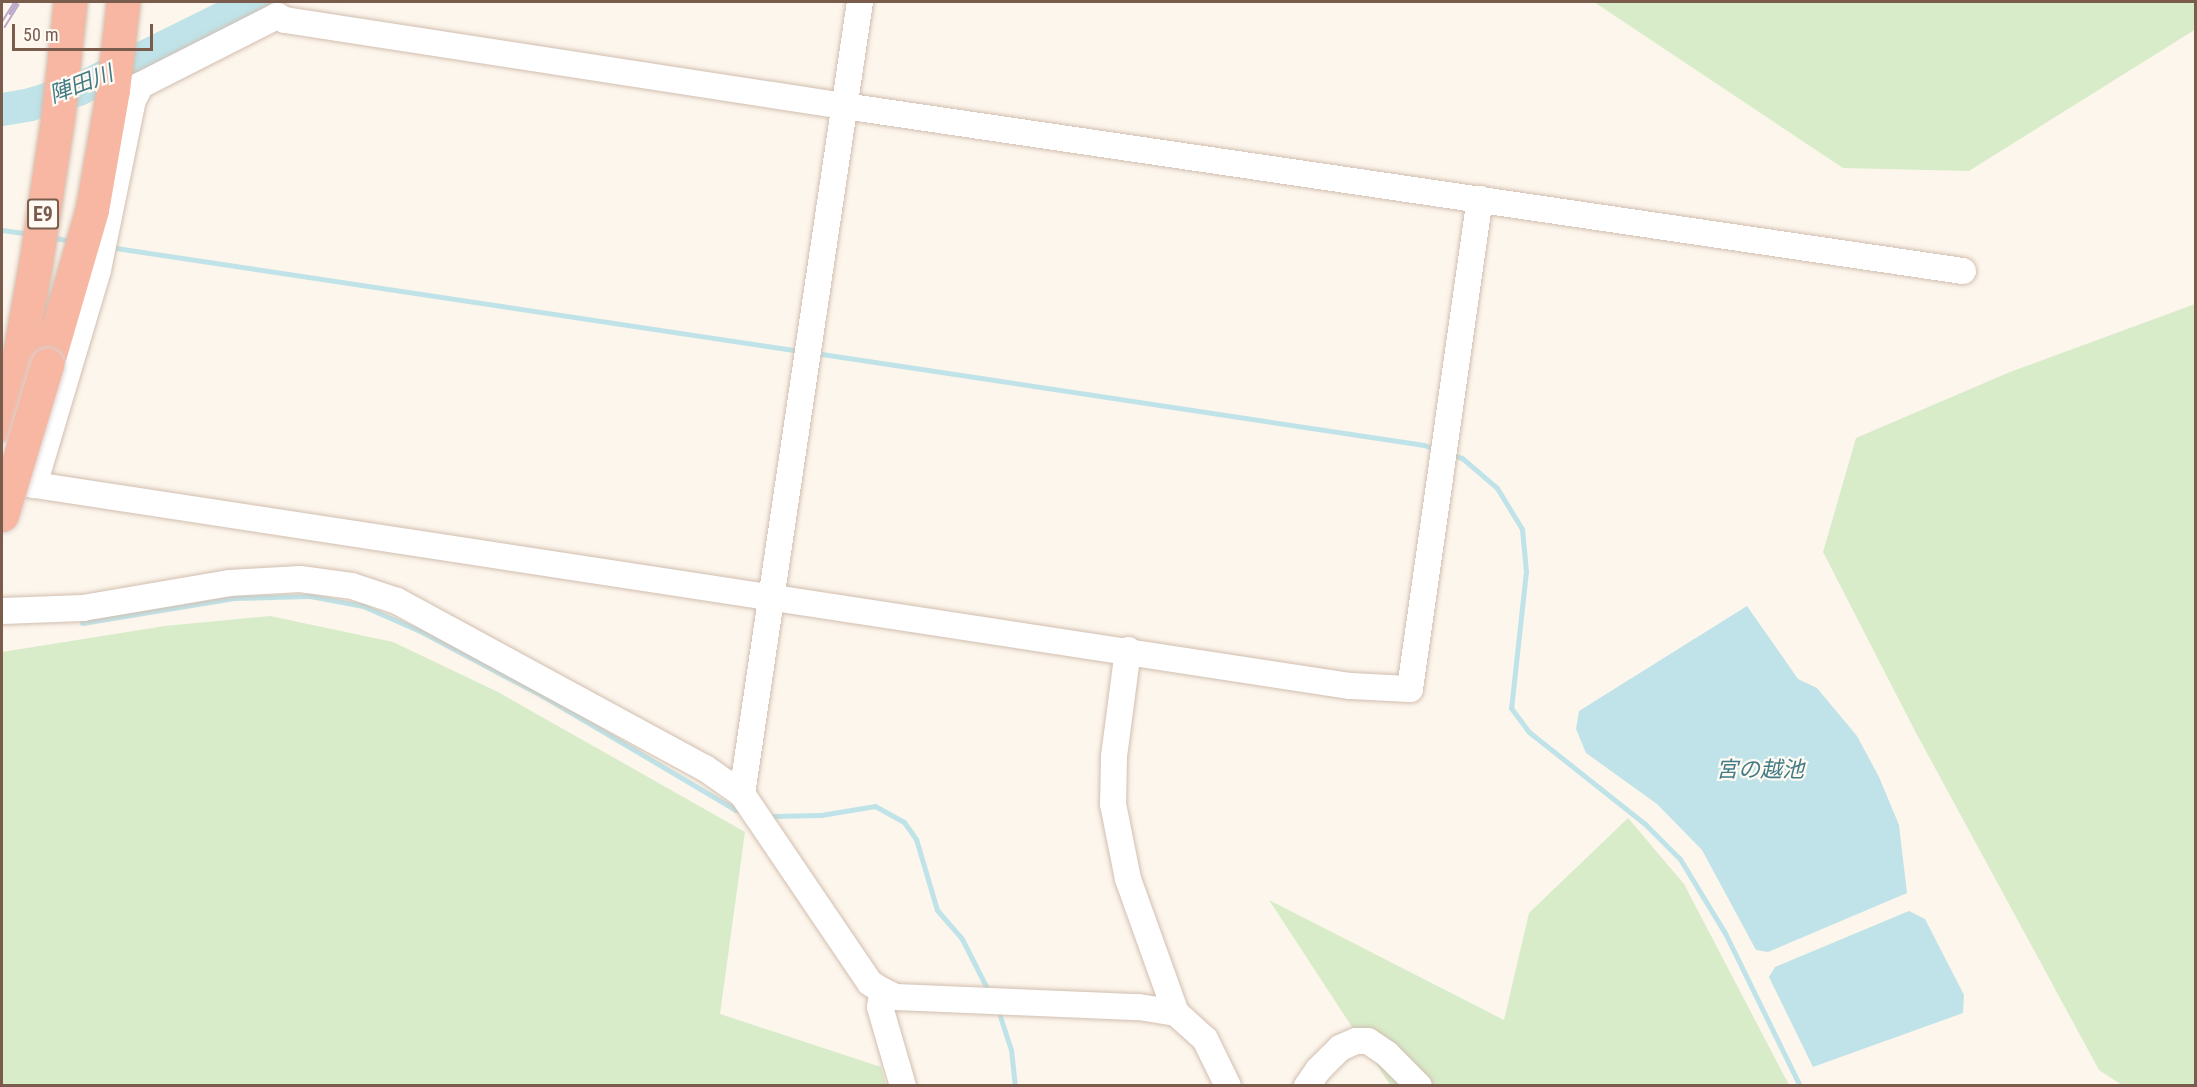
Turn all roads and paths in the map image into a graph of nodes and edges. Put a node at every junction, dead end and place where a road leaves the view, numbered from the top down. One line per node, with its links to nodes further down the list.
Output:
1 (48, 2): 9 (highway)
2 (70, 2): 9 (highway, E9)
3 (106, 2): 11 (highway, E9)
4 (123, 2): 11 (highway)
5 (860, 2): 7 (street)
6 (275, 8): 7 (street); 14 (street)
7 (844, 106): 8 (street); 16 (street)
8 (1480, 199): 10 (street); 18 (street)
9 (36, 261): 12 (highway, E9)
10 (1963, 271)
11 (47, 365): 15 (highway, E9, bridge)
12 (2, 424)
13 (2, 480): 14 (street)
14 (34, 485): 16 (street)
15 (2, 515)
16 (772, 596): 18 (street); 19 (street)
17 (2, 611): 19 (street)
18 (1128, 650): 21 (street)
19 (742, 794): 20 (street)
20 (883, 991): 21 (street); 22 (street)
21 (1176, 1013): 23 (street)
22 (903, 1086)
23 (1228, 1086)
24 (1307, 1086): 25 (street)
25 (1419, 1086)

